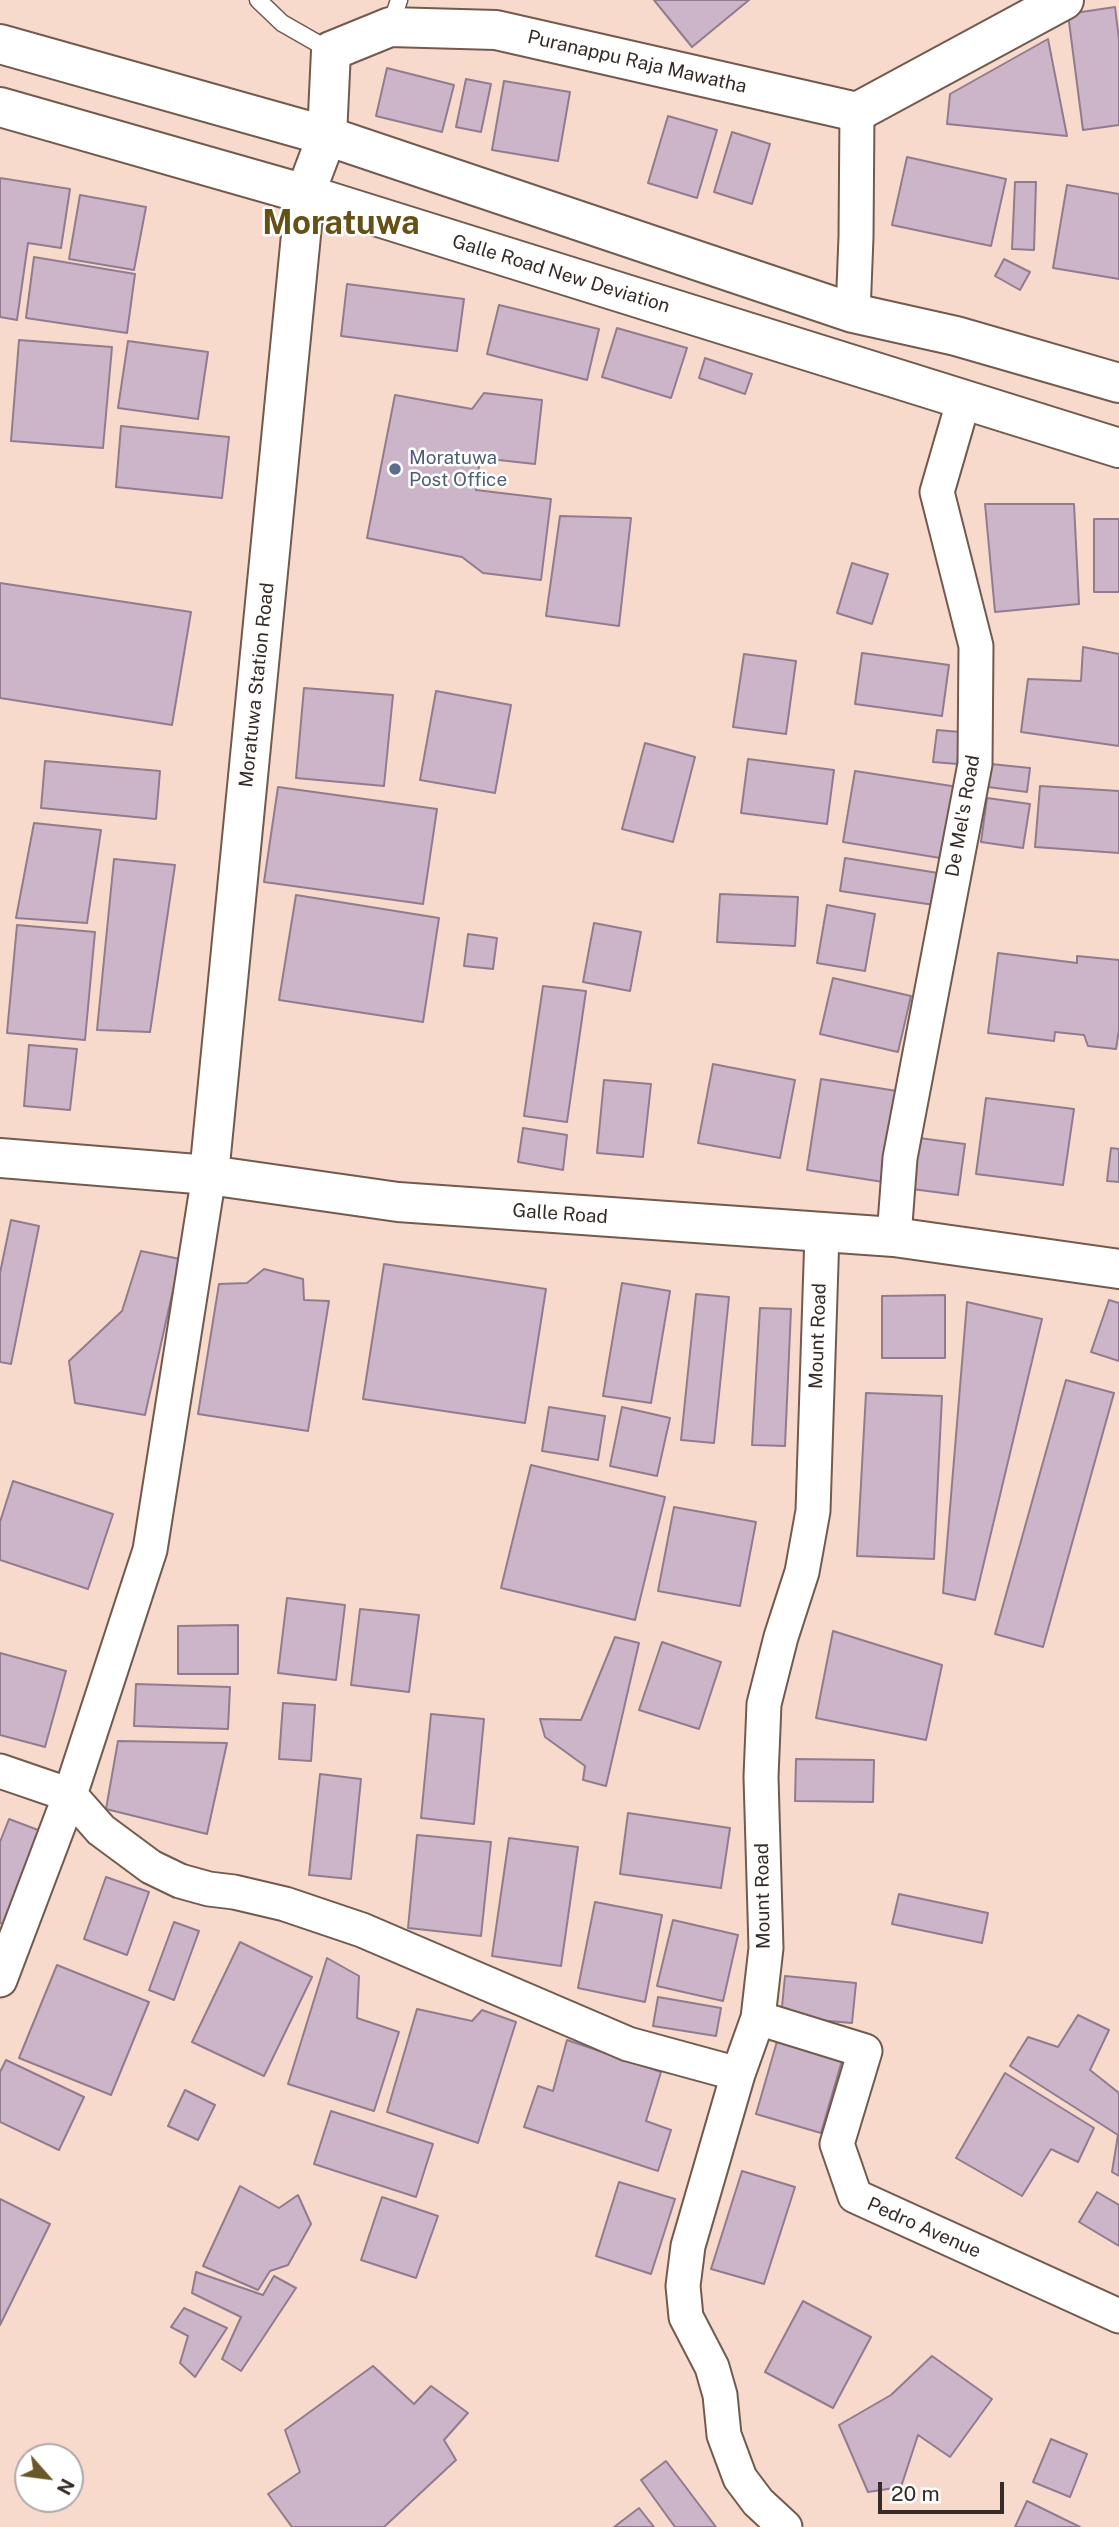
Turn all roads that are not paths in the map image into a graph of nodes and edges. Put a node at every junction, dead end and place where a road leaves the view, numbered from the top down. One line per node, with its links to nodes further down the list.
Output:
1 (258, 0): 5 (lane)
2 (1064, 0): 7 (main road)
3 (395, 14): 5 (main road, Puranappu Raja Mawatha); 7 (main road, Puranappu Raja Mawatha)
4 (0, 44): 8 (main road)
5 (331, 51): 8 (main road)
6 (0, 107): 9 (main road, Galle Road New Deviation)
7 (857, 112): 10 (street)
8 (327, 136): 9 (main road); 10 (main road)
9 (305, 194): 12 (main road, Galle Road New Deviation); 15 (main road, Moratuwa Station Road)
10 (853, 313): 11 (main road)
11 (1119, 383)
12 (964, 399): 13 (main road, Galle Road New Deviation); 17 (street, De Mel's Road)
13 (1119, 448)
14 (0, 1158): 15 (main road, Galle Road)
15 (209, 1175): 16 (main road, Galle Road); 20 (street)
16 (822, 1233): 17 (main road, Galle Road); 22 (street, Mount Road)
17 (894, 1237): 18 (main road, Galle Road)
18 (1119, 1269)
19 (0, 1772): 20 (street)
20 (71, 1795): 21 (street); 23 (street)
21 (0, 1980)
22 (758, 2018): 23 (street, Mount Road); 24 (street, Pedro Avenue)
23 (738, 2074): 25 (street, Mount Road)
24 (1119, 2316)
25 (785, 2527)

